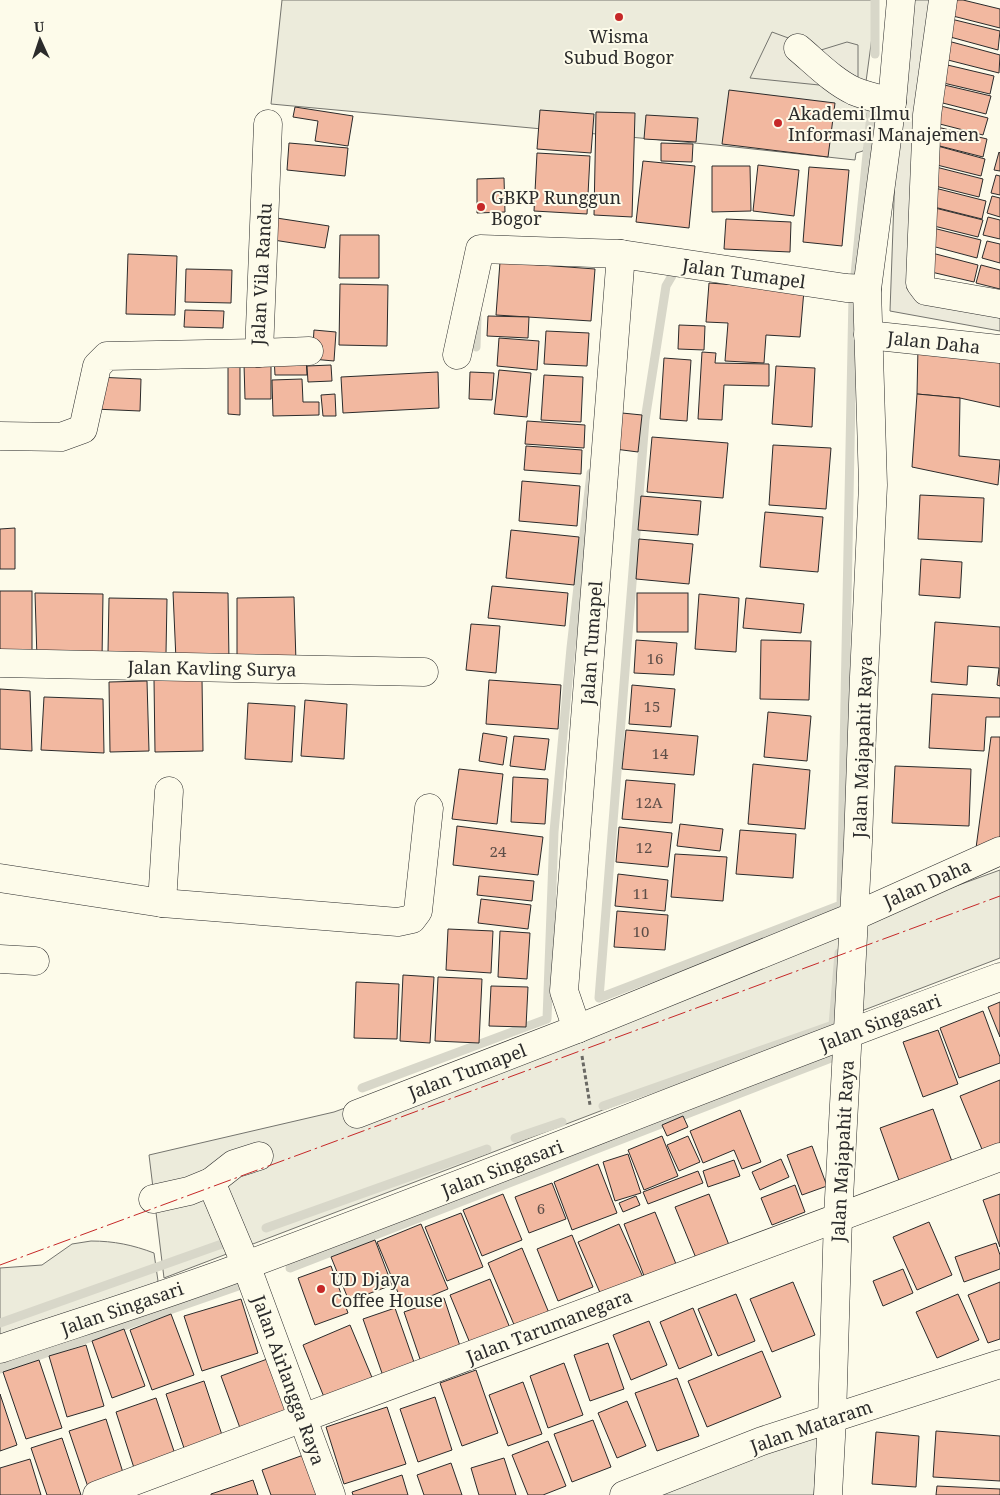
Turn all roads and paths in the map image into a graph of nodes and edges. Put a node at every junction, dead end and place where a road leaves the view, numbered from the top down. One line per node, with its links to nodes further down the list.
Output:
1 (901, 0): 4 (street, Jalan Majapahit Raya)
2 (943, 0): 8 (street)
3 (798, 48): 4 (street)
4 (892, 102): 7 (street, Jalan Majapahit Raya)
5 (268, 124): 12 (street, Jalan Vila Randu)
6 (621, 262): 7 (street, Jalan Tumapel); 13 (street, Jalan Tumapel); 26 (street, Jalan Tumapel)
7 (856, 288): 9 (street, Jalan Majapahit Raya)
8 (1000, 304)
9 (868, 335): 10 (street, Jalan Daha); 22 (street, Jalan Majapahit Raya)
10 (1000, 349)
11 (309, 351): 12 (street)
12 (259, 353): 14 (street, Jalan Vila Randu)
13 (456, 356)
14 (0, 436)
15 (0, 663): 16 (street, Jalan Kavling Surya)
16 (424, 672)
17 (169, 791): 21 (street)
18 (429, 808): 21 (street)
19 (1000, 851): 22 (street, Jalan Daha)
20 (0, 878): 21 (street)
21 (162, 904)
22 (855, 916): 26 (street, Jalan Tumapel); 27 (street, Jalan Majapahit Raya)
23 (0, 959): 24 (street)
24 (34, 961)
25 (1000, 977): 27 (street, Jalan Singasari)
26 (577, 1029): 28 (street, Jalan Tumapel); 29 (path)
27 (848, 1033): 29 (street, Jalan Singasari); 34 (street, Jalan Majapahit Raya)
28 (357, 1114)
29 (594, 1133): 35 (street, Jalan Singasari)
30 (259, 1156): 32 (street)
31 (1000, 1157): 34 (street, Jalan Tarumanegara)
32 (212, 1182): 33 (street); 35 (street, Jalan Airlangga Raya)
33 (153, 1199)
34 (838, 1218): 38 (street, Jalan Tarumanegara); 39 (street, Jalan Majapahit Raya)
35 (246, 1265): 36 (street, Jalan Singasari); 38 (street, Jalan Airlangga Raya)
36 (0, 1349)
37 (1000, 1364): 39 (street, Jalan Mataram)
38 (303, 1418): 40 (street, Jalan Tarumanegara); 41 (street, Jalan Airlangga Raya)
39 (832, 1418): 42 (street, Jalan Mataram); 43 (street, Jalan Majapahit Raya)
40 (97, 1495)
41 (331, 1495)
42 (624, 1495)
43 (828, 1495)

